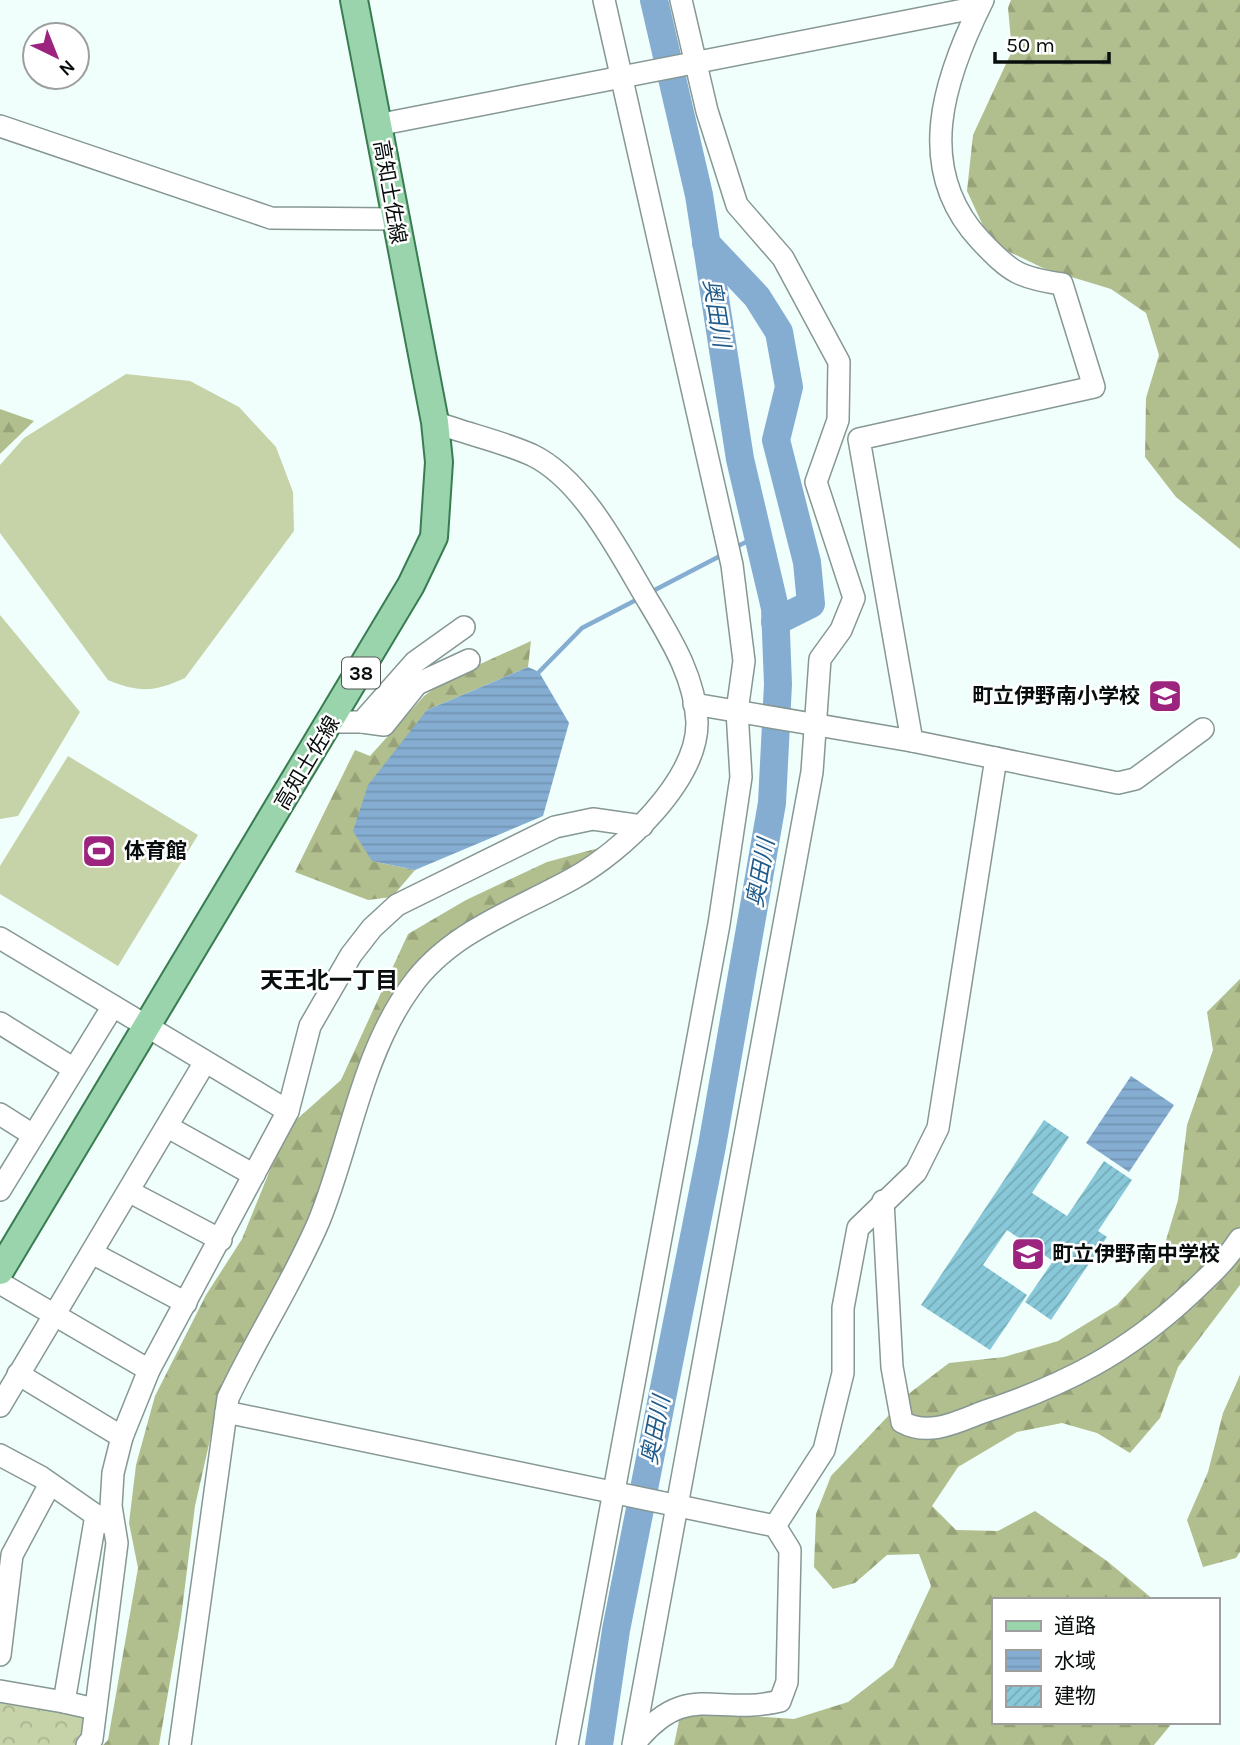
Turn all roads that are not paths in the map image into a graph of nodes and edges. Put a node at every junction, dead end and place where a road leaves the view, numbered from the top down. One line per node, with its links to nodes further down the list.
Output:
1 (354, 0): 7 (main road, 高知土佐線 / 38)
2 (604, 0): 6 (street)
3 (681, 0): 5 (street)
4 (981, 4): 5 (street); 19 (street)
5 (694, 63): 6 (street); 17 (street)
6 (620, 76): 7 (street); 14 (street)
7 (377, 125): 9 (main road, 高知土佐線 / 38)
8 (0, 126): 9 (street)
9 (394, 219): 10 (main road, 高知土佐線 / 38)
10 (435, 422): 13 (street); 15 (main road, 高知土佐線 / 38)
11 (464, 627): 16 (street)
12 (469, 660): 16 (street)
13 (694, 704): 14 (street); 21 (street)
14 (746, 712): 17 (street); 50 (street)
15 (332, 722): 16 (street); 25 (main road, 高知土佐線 / 38)
16 (362, 722)
17 (818, 725): 19 (street); 51 (street)
18 (1203, 729): 20 (street)
19 (912, 741): 20 (street)
20 (996, 758): 35 (street)
21 (642, 826): 28 (street); 46 (street)
22 (0, 938): 23 (street)
23 (113, 1006): 25 (street); 27 (street)
24 (0, 1023): 27 (street)
25 (148, 1026): 26 (street); 39 (main road, 高知土佐線 / 38)
26 (205, 1062): 28 (street); 30 (street)
27 (74, 1069): 31 (street)
28 (288, 1111): 32 (street)
29 (0, 1114): 31 (street)
30 (168, 1127): 32 (street); 34 (street)
31 (33, 1135): 33 (street)
32 (254, 1175): 37 (street)
33 (0, 1190)
34 (130, 1192): 37 (street); 38 (street)
35 (883, 1201): 36 (street); 53 (street)
36 (1240, 1239)
37 (221, 1240): 41 (street)
38 (92, 1253): 41 (street); 42 (street)
39 (0, 1271)
40 (0, 1283): 42 (street)
41 (186, 1303): 43 (street)
42 (53, 1315): 43 (street); 44 (street)
43 (149, 1370): 47 (street)
44 (18, 1374): 45 (street); 47 (street)
45 (0, 1406)
46 (226, 1412): 50 (street); 60 (street)
47 (122, 1437): 54 (street)
48 (0, 1455): 49 (street)
49 (50, 1483): 52 (street); 55 (street)
50 (614, 1491): 51 (street); 61 (street)
51 (676, 1506): 53 (street); 53 (street)
52 (96, 1515): 54 (street); 57 (street)
53 (775, 1526)
54 (115, 1528): 58 (street)
55 (0, 1655)
56 (0, 1691): 57 (street)
57 (64, 1702): 58 (street)
58 (95, 1709): 59 (street)
59 (87, 1745)
60 (180, 1745)
61 (567, 1745)

